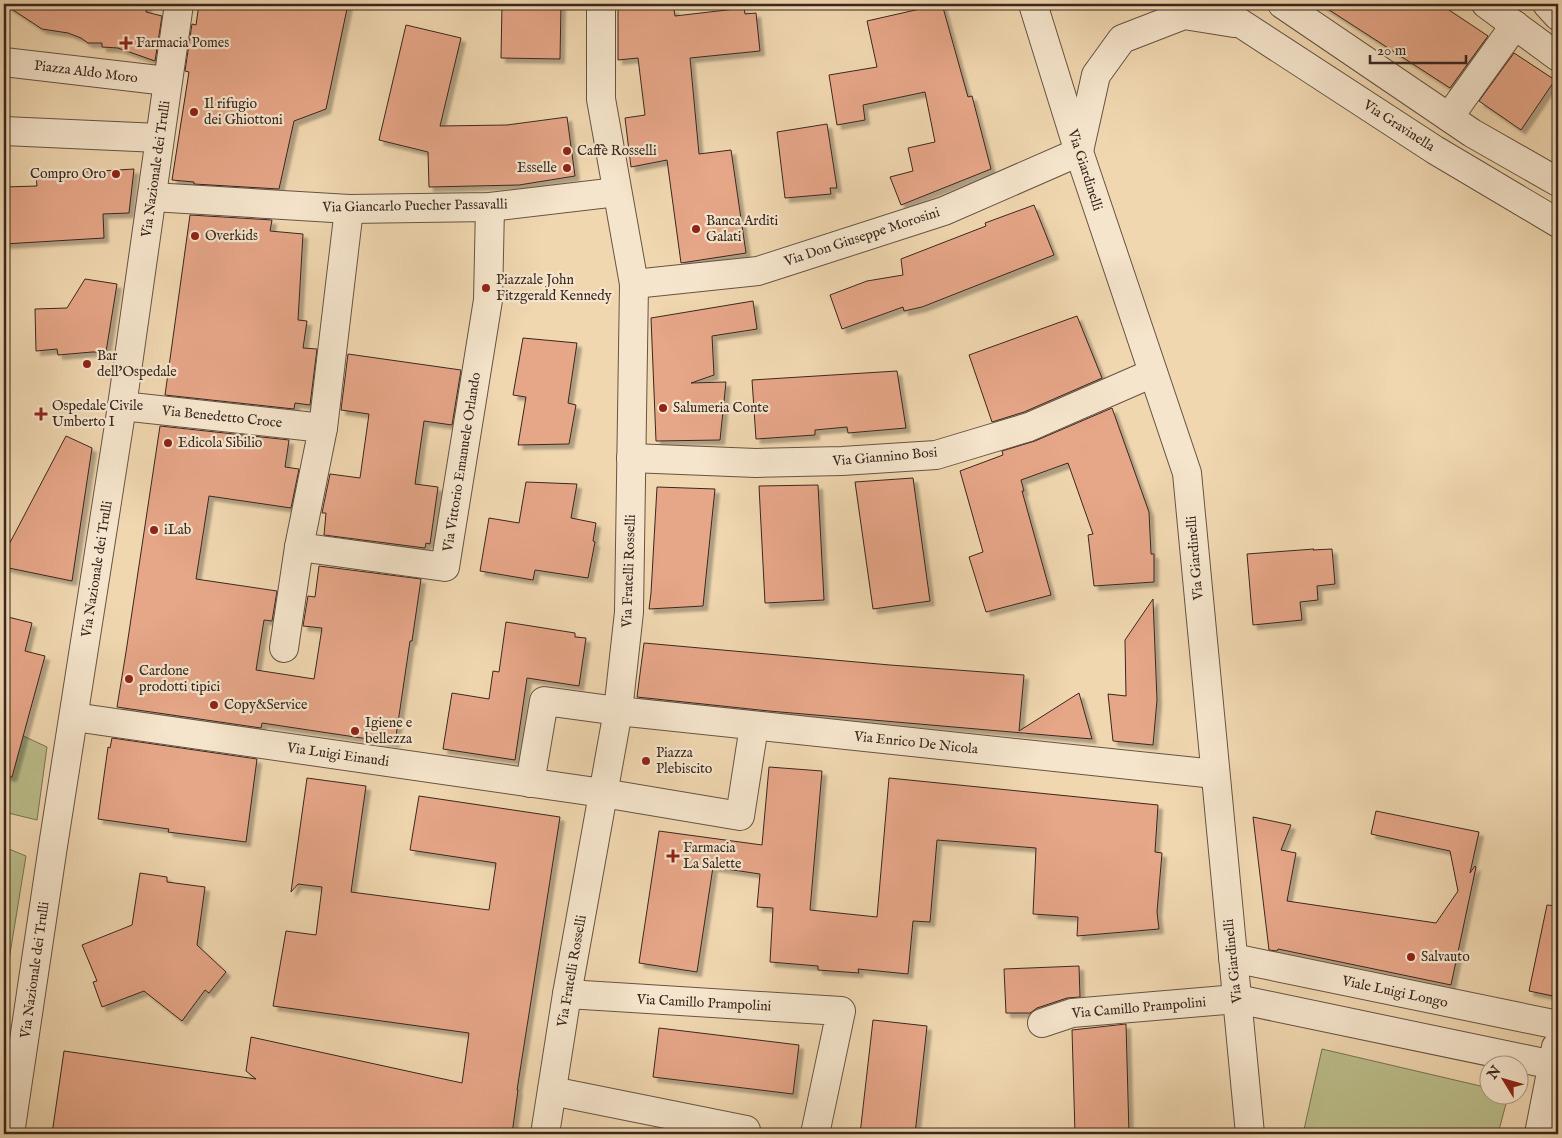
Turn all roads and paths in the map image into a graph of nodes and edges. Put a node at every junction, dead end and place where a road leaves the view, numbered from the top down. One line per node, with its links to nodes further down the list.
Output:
1 (179, 4): 15 (street, Via Nazionale dei Trulli)
2 (601, 4): 21 (street, Via Fratelli Rosselli)
3 (1033, 4): 19 (street, Via Giardinelli)
4 (1211, 4): 10 (street, Via Gravinella)
5 (1282, 4): 8 (street)
6 (1486, 4): 11 (street)
7 (1547, 4): 9 (street)
8 (1318, 13): 12 (street); 16 (street)
9 (1558, 16)
10 (1244, 24): 12 (street, Via Gravinella); 19 (street, Via Gravinella)
11 (1515, 25): 13 (street); 16 (street)
12 (1288, 54): 25 (street, Via Gravinella)
13 (1558, 57)
14 (4, 62): 15 (street, Piazza Aldo Moro)
15 (167, 81): 18 (street, Via Nazionale dei Trulli)
16 (1449, 117): 20 (street)
17 (4, 131): 18 (street)
18 (159, 138): 22 (street, Via Nazionale dei Trulli)
19 (1079, 152): 27 (street, Via Don Giuseppe Morosini); 28 (street, Via Giardinelli)
20 (1556, 175): 25 (street)
21 (617, 192): 23 (street, Via Giancarlo Puecher Passavalli); 27 (street, Via Fratelli Rosselli)
22 (152, 197): 24 (street, Via Giancarlo Puecher Passavalli); 29 (street, Via Nazionale dei Trulli)
23 (490, 207): 24 (street, Via Giancarlo Puecher Passavalli); 32 (street, Via Vittorio Emanuele Orlando)
24 (349, 209): 30 (street)
25 (1534, 209): 26 (street, Via Gravinella)
26 (1558, 223)
27 (634, 284): 31 (street, Via Fratelli Rosselli)
28 (1153, 372): 31 (street, Via Giannino Bosi); 37 (street, Via Giardinelli)
29 (122, 406): 30 (street, Via Benedetto Croce); 35 (street, Via Nazionale dei Trulli)
30 (323, 428): 32 (street)
31 (632, 458): 34 (street, Via Fratelli Rosselli)
32 (299, 547): 33 (street)
33 (284, 648)
34 (618, 711): 36 (street, Via Enrico De Nicola); 38 (street); 39 (street, Via Fratelli Rosselli)
35 (74, 717): 38 (street, Via Luigi Einaudi); 49 (street, Via Nazionale dei Trulli)
36 (754, 726): 37 (street, Via Enrico De Nicola); 39 (street)
37 (1215, 774): 40 (street, Via Giardinelli)
38 (530, 783): 39 (street, Via Luigi Einaudi)
39 (603, 793): 41 (street, Via Fratelli Rosselli)
40 (1233, 958): 42 (street, Via Giardinelli); 44 (street, Viale Luigi Longo)
41 (568, 994): 47 (street, Via Fratelli Rosselli); 51 (street, Via Camillo Prampolini)
42 (1237, 999): 43 (street, Via Camillo Prampolini); 46 (street); 52 (street, Via Giardinelli)
43 (1042, 1023)
44 (1558, 1025)
45 (1558, 1036): 46 (street)
46 (1555, 1065): 53 (street)
47 (552, 1091): 48 (street); 50 (street, Via Fratelli Rosselli)
48 (746, 1130)
49 (10, 1134)
50 (545, 1134)
51 (815, 1134)
52 (1250, 1134)
53 (1538, 1134)

